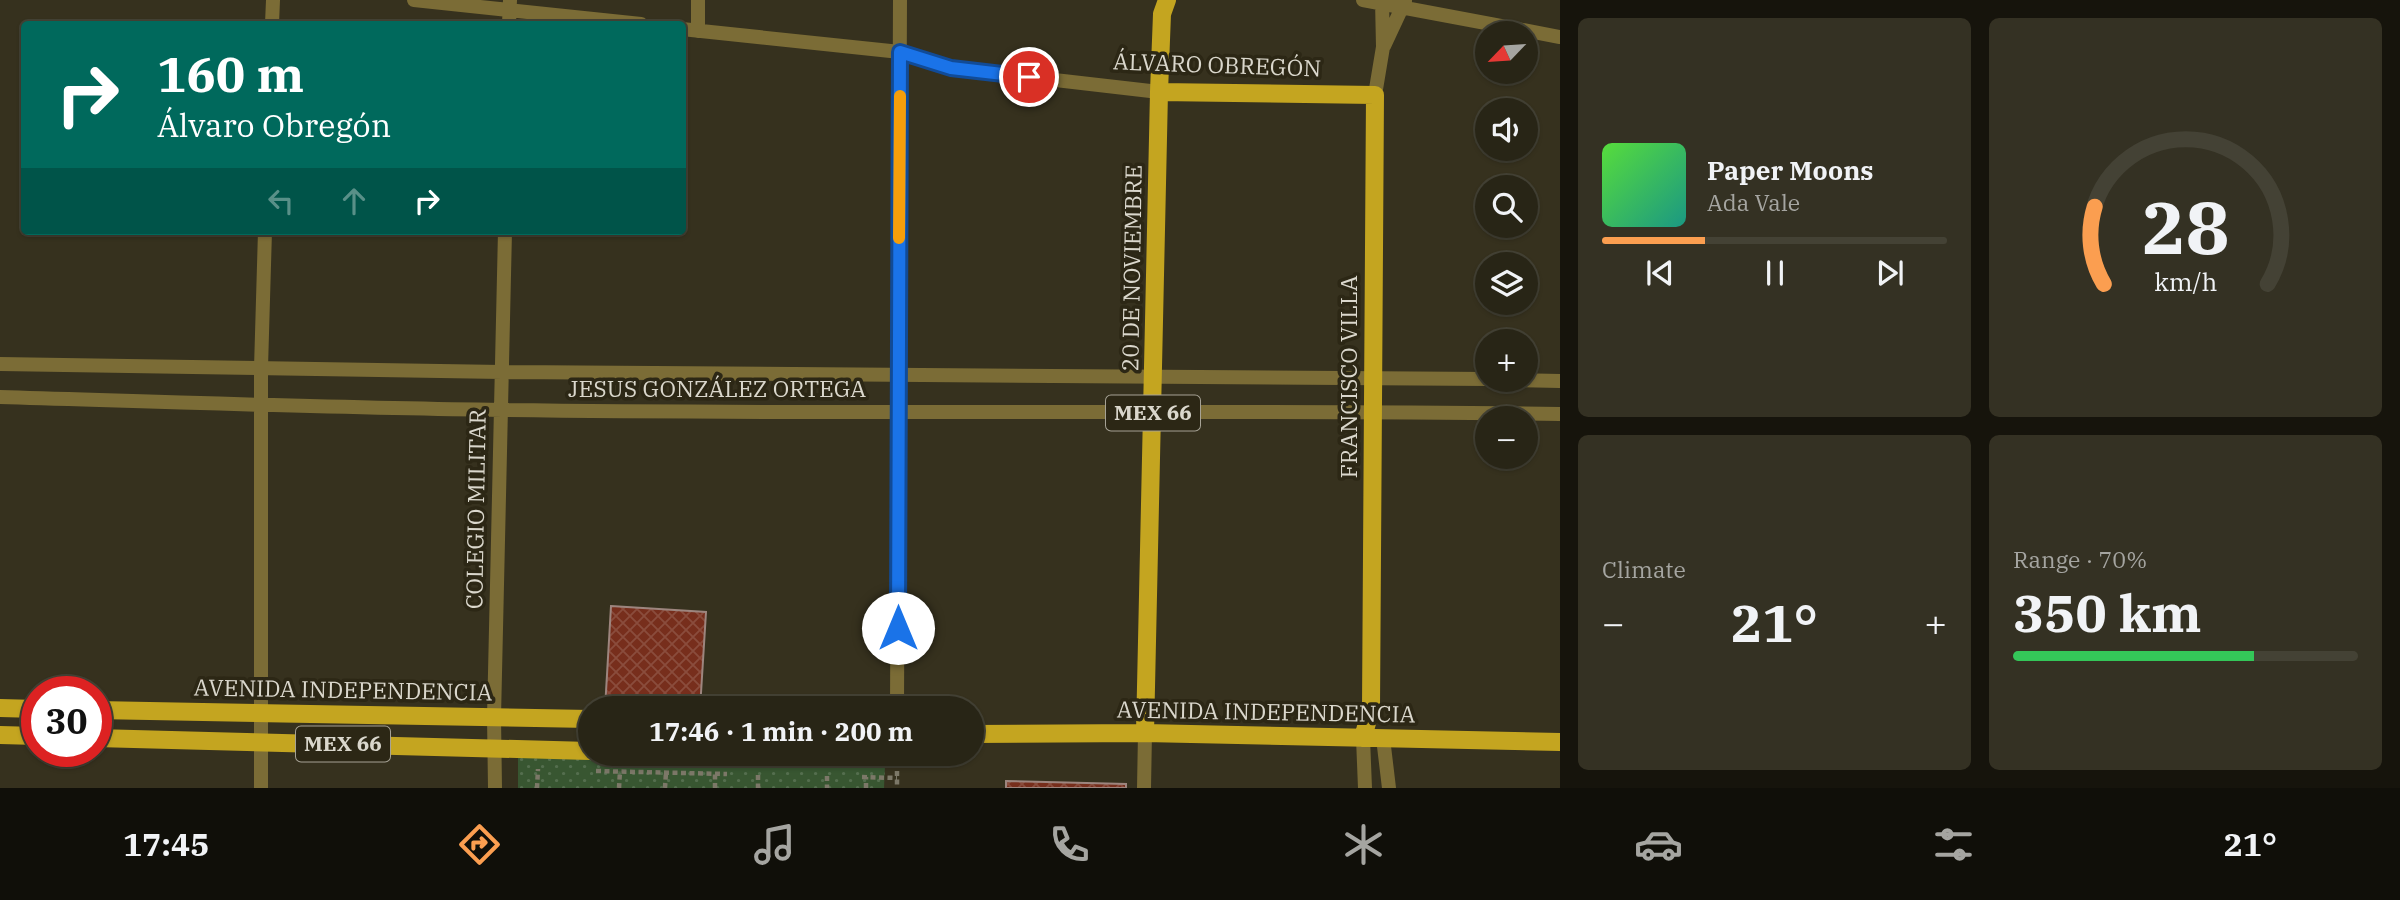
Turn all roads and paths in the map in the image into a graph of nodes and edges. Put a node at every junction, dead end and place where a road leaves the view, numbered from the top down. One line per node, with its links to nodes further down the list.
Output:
1 (273, 0): 10 (street)
2 (414, 0): 9 (street)
3 (698, 0): 13 (street)
4 (900, 0): 16 (street)
5 (1363, 0): 6 (street)
6 (1382, 2): 7 (street); 15 (street, FRANCISCO VILLA)
7 (1405, 4): 14 (street); 15 (street, FRANCISCO VILLA)
8 (1162, 5): 17 (main road, 20 DE NOVIEMBRE / MEX 66)
9 (509, 12): 11 (street)
10 (272, 21)
11 (608, 21)
12 (686, 30): 13 (street, ÁLVARO OBREGÓN)
13 (698, 31): 16 (street, ÁLVARO OBREGÓN)
14 (1560, 37)
15 (1383, 47): 18 (street, FRANCISCO VILLA)
16 (900, 52): 17 (street, ÁLVARO OBREGÓN); 24 (street)
17 (1159, 92): 18 (main road, ÁLVARO OBREGÓN); 26 (main road, 20 DE NOVIEMBRE / MEX 66)
18 (1375, 95): 25 (main road, FRANCISCO VILLA)
19 (265, 235): 22 (street)
20 (505, 235): 23 (street, COLEGIO MILITAR)
21 (0, 364): 22 (street, JESUS GONZÁLEZ ORTEGA)
22 (261, 369): 23 (street, JESUS GONZÁLEZ ORTEGA); 31 (street)
23 (502, 372): 24 (street, JESUS GONZÁLEZ ORTEGA); 32 (street, COLEGIO MILITAR)
24 (899, 376): 26 (street, JESUS GONZÁLEZ ORTEGA); 33 (street)
25 (1374, 377): 26 (street, JESUS GONZÁLEZ ORTEGA); 27 (street, JESUS GONZÁLEZ ORTEGA); 34 (main road, FRANCISCO VILLA)
26 (1154, 378): 35 (main road, 20 DE NOVIEMBRE / MEX 66)
27 (1475, 379)
28 (1538, 381): 29 (street)
29 (1560, 381)
30 (0, 397): 31 (street, JESUS GONZÁLEZ ORTEGA)
31 (262, 404): 32 (street, JESUS GONZÁLEZ ORTEGA); 42 (street)
32 (501, 410): 33 (street, JESUS GONZÁLEZ ORTEGA); 43 (street, COLEGIO MILITAR)
33 (898, 412): 35 (street, JESUS GONZÁLEZ ORTEGA); 37 (street)
34 (1373, 412): 35 (street, JESUS GONZÁLEZ ORTEGA); 36 (street, JESUS GONZÁLEZ ORTEGA); 39 (main road, FRANCISCO VILLA)
35 (1153, 414): 45 (main road, 20 DE NOVIEMBRE / MEX 66)
36 (1560, 414)
37 (897, 696)
38 (0, 708): 40 (main road)
39 (1371, 708): 50 (main road, FRANCISCO VILLA); 51 (main road, FRANCISCO VILLA)
40 (21, 709)
41 (112, 710): 42 (main road, AVENIDA INDEPENDENCIA / MEX 66)
42 (262, 712): 43 (main road, AVENIDA INDEPENDENCIA / MEX 66); 52 (street)
43 (494, 717): 44 (main road, AVENIDA INDEPENDENCIA / MEX 66); 54 (street, COLEGIO MILITAR)
44 (578, 719)
45 (1145, 733): 46 (main road, AVENIDA INDEPENDENCIA); 50 (main road, AVENIDA INDEPENDENCIA); 78 (street)
46 (984, 734)
47 (0, 735): 48 (main road)
48 (21, 736)
49 (112, 737): 52 (main road, MEX 66)
50 (1363, 738): 51 (main road, AVENIDA INDEPENDENCIA); 79 (street)
51 (1383, 738): 53 (main road, AVENIDA INDEPENDENCIA); 80 (street)
52 (261, 742): 54 (main road, MEX 66); 68 (street)
53 (1560, 742)
54 (495, 748): 55 (main road, MEX 66); 69 (street, COLEGIO MILITAR)
55 (578, 751)
56 (897, 766): 67 (path)
57 (550, 770): 70 (path)
58 (592, 771): 59 (path)
59 (620, 771): 60 (path); 71 (path)
60 (666, 772): 61 (path); 72 (path)
61 (715, 774): 62 (path); 73 (path)
62 (737, 774)
63 (747, 774): 74 (path)
64 (840, 777): 75 (path)
65 (853, 777): 66 (path)
66 (866, 777): 67 (path); 76 (path)
67 (897, 778): 77 (path)
68 (261, 788)
69 (495, 788)
70 (537, 788)
71 (619, 788)
72 (665, 788)
73 (715, 788)
74 (758, 788)
75 (827, 788)
76 (866, 788)
77 (897, 788)
78 (1144, 788)
79 (1365, 788)
80 (1389, 788)

